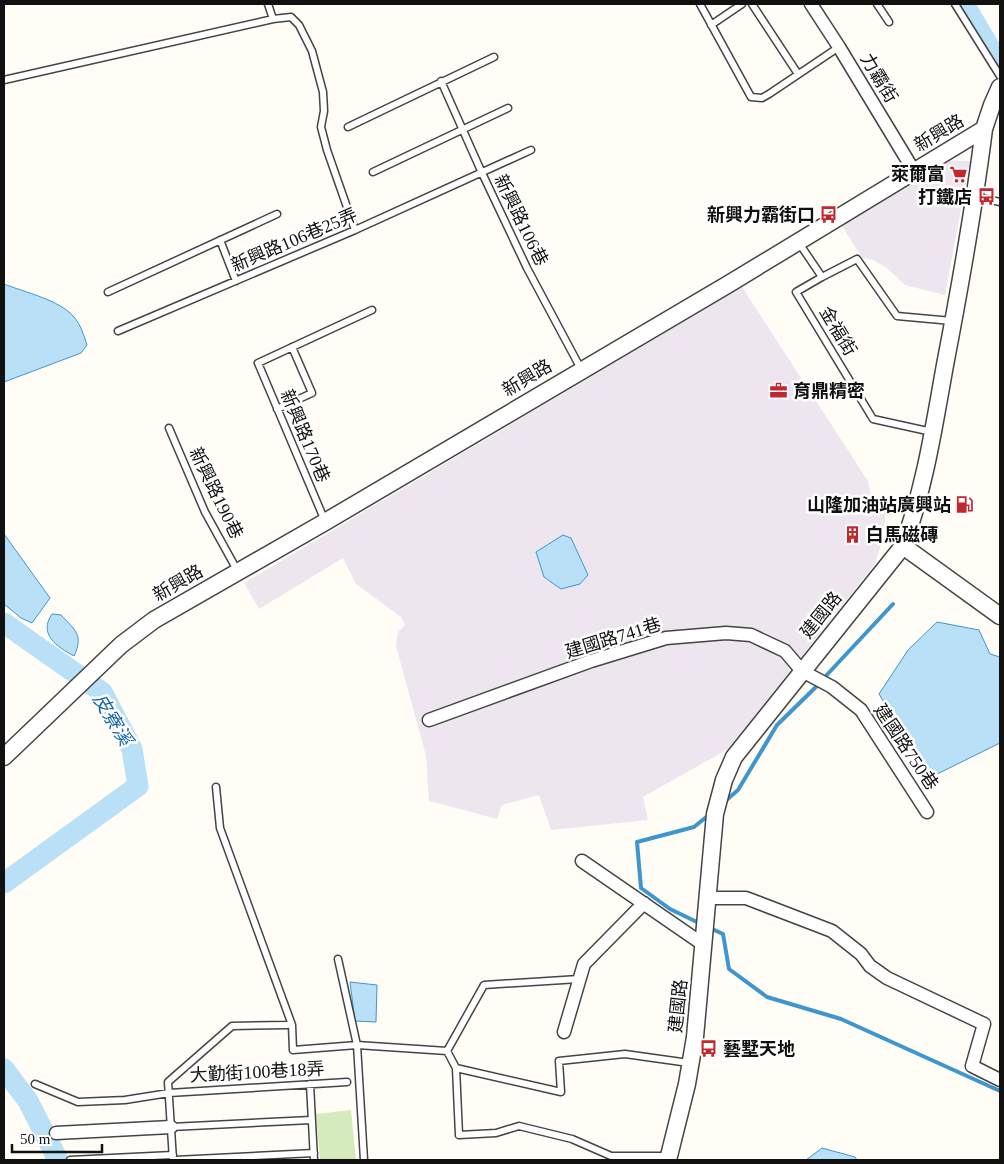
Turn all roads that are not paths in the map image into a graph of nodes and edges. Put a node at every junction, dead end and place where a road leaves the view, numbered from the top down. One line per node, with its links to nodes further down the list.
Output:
1 (268, 4): 8 (lane)
2 (700, 4): 10 (lane)
3 (742, 4): 10 (lane)
4 (752, 4): 13 (lane)
5 (811, 4): 11 (street, 力霸街)
6 (877, 4): 9 (lane)
7 (955, 4): 14 (lane)
8 (273, 19): 15 (lane); 29 (lane)
9 (889, 22)
10 (711, 25): 13 (lane)
11 (840, 47): 13 (lane); 23 (street, 力霸街)
12 (494, 57): 16 (lane)
13 (798, 74)
14 (1000, 76)
15 (4, 80)
16 (442, 81): 19 (lane); 21 (lane, 新興路106巷)
17 (1000, 87): 20 (street, 建國路)
18 (508, 108): 21 (lane)
19 (348, 127)
20 (984, 129): 23 (street, 新興路); 26 (street, 建國路)
21 (463, 130): 24 (lane); 25 (lane, 新興路106巷)
22 (530, 150): 25 (lane, 新興路106巷25弄)
23 (914, 171): 31 (street, 新興路)
24 (373, 172)
25 (482, 173): 29 (lane, 新興路106巷25弄); 39 (lane, 新興路106巷)
26 (975, 196): 27 (lane); 36 (street, 建國路)
27 (1000, 202)
28 (277, 214): 30 (lane)
29 (356, 230): 33 (lane, 新興路106巷25弄)
30 (220, 240): 33 (lane); 34 (lane)
31 (798, 242): 32 (lane); 39 (street, 新興路)
32 (822, 276): 36 (lane); 42 (lane, 金福街)
33 (236, 281): 37 (lane, 新興路106巷25弄)
34 (108, 292)
35 (372, 310): 38 (lane)
36 (954, 321): 42 (street, 建國路)
37 (118, 331)
38 (292, 347): 40 (lane, 新興路170巷); 40 (lane)
39 (581, 369): 43 (street, 新興路)
40 (277, 409): 43 (lane, 新興路170巷)
41 (169, 428): 45 (lane, 新興路190巷)
42 (933, 432): 44 (street, 建國路)
43 (325, 522): 45 (street, 新興路)
44 (902, 546): 46 (street); 47 (street, 建國路)
45 (238, 571): 49 (street, 新興路)
46 (1000, 616)
47 (802, 672): 48 (street, 建國路741巷); 51 (street, 建國路750巷); 53 (street, 建國路)
48 (429, 720)
49 (4, 757)
50 (216, 787): 60 (lane)
51 (927, 812)
52 (582, 861): 54 (street)
53 (708, 898): 55 (street, 建國路); 64 (street)
54 (644, 903): 55 (street); 57 (street)
55 (705, 932): 62 (street, 建國路)
56 (338, 959): 60 (lane)
57 (580, 979): 59 (street); 61 (lane)
58 (287, 1025): 68 (lane)
59 (564, 1032)
60 (356, 1045): 61 (lane); 77 (lane)
61 (447, 1051): 63 (lane)
62 (690, 1063): 63 (lane); 74 (street, 建國路)
63 (456, 1068): 74 (lane)
64 (1000, 1080)
65 (347, 1082): 67 (lane, 大勤街100巷18弄)
66 (35, 1084): 68 (lane, 大勤街100巷18弄)
67 (310, 1084): 68 (lane, 大勤街100巷18弄); 69 (lane)
68 (169, 1093): 70 (lane)
69 (311, 1120): 70 (lane); 72 (lane)
70 (171, 1127): 71 (street); 73 (lane)
71 (56, 1133)
72 (314, 1153): 73 (lane); 76 (lane)
73 (173, 1158): 75 (lane)
74 (668, 1158)
75 (70, 1160)
76 (314, 1160)
77 (364, 1160)

